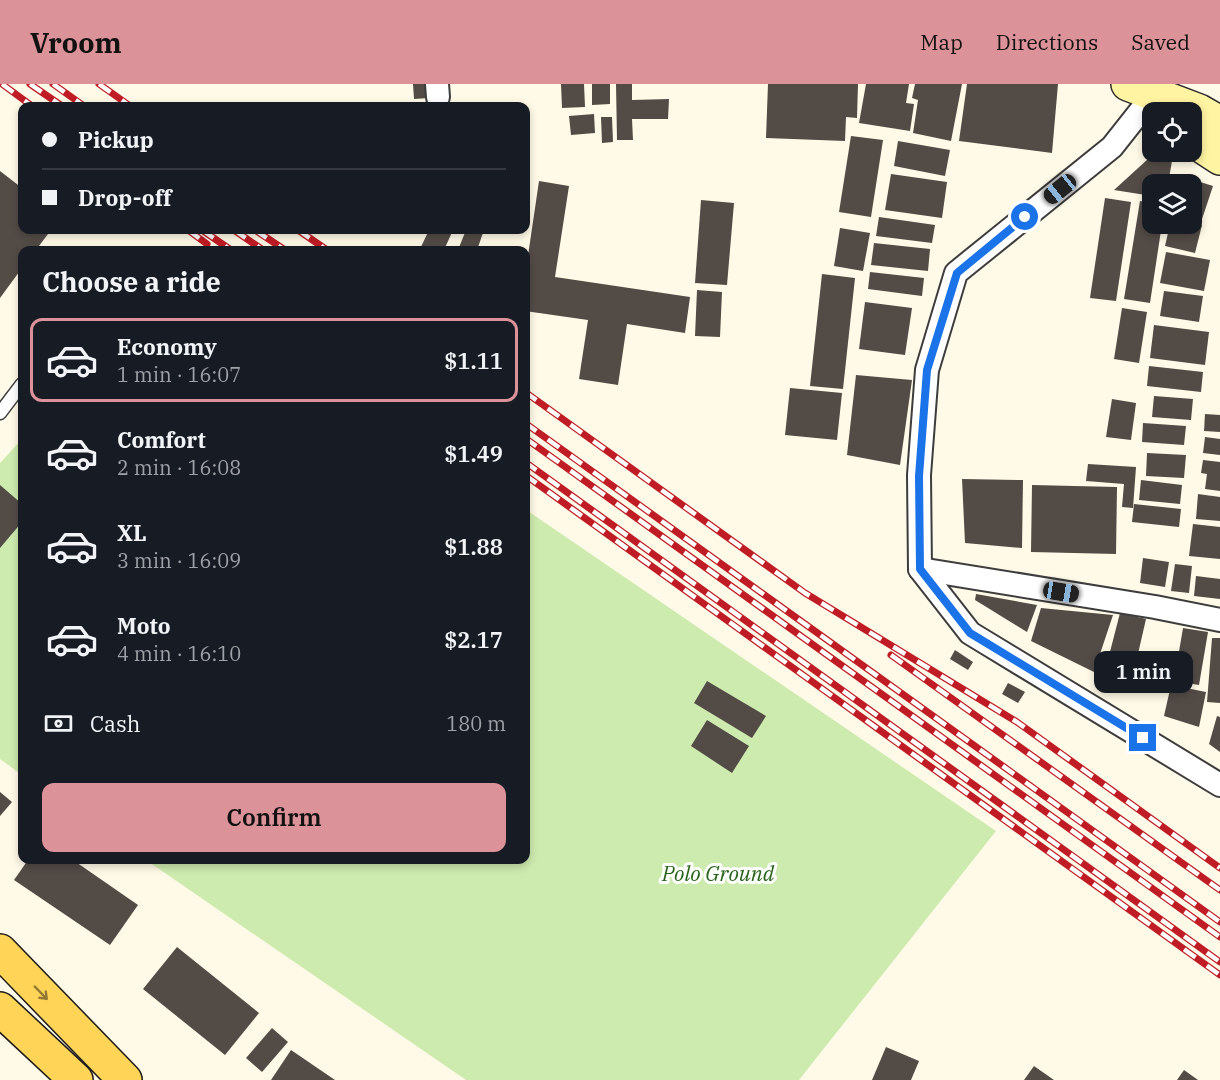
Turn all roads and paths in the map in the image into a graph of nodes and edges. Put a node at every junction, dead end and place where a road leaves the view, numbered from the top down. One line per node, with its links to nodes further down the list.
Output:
1 (1120, 84): 3 (main road)
2 (1185, 84): 4 (main road)
3 (1144, 100): 5 (main road); 10 (street)
4 (1220, 108)
5 (1220, 123)
6 (1202, 146): 7 (main road)
7 (1220, 158)
8 (18, 389): 9 (lane)
9 (0, 413)
10 (920, 569): 11 (street); 12 (street)
11 (1220, 620)
12 (1220, 785)
13 (0, 951): 16 (main road, one-way to 16)
14 (0, 1009): 15 (main road)
15 (76, 1080)
16 (126, 1080)

